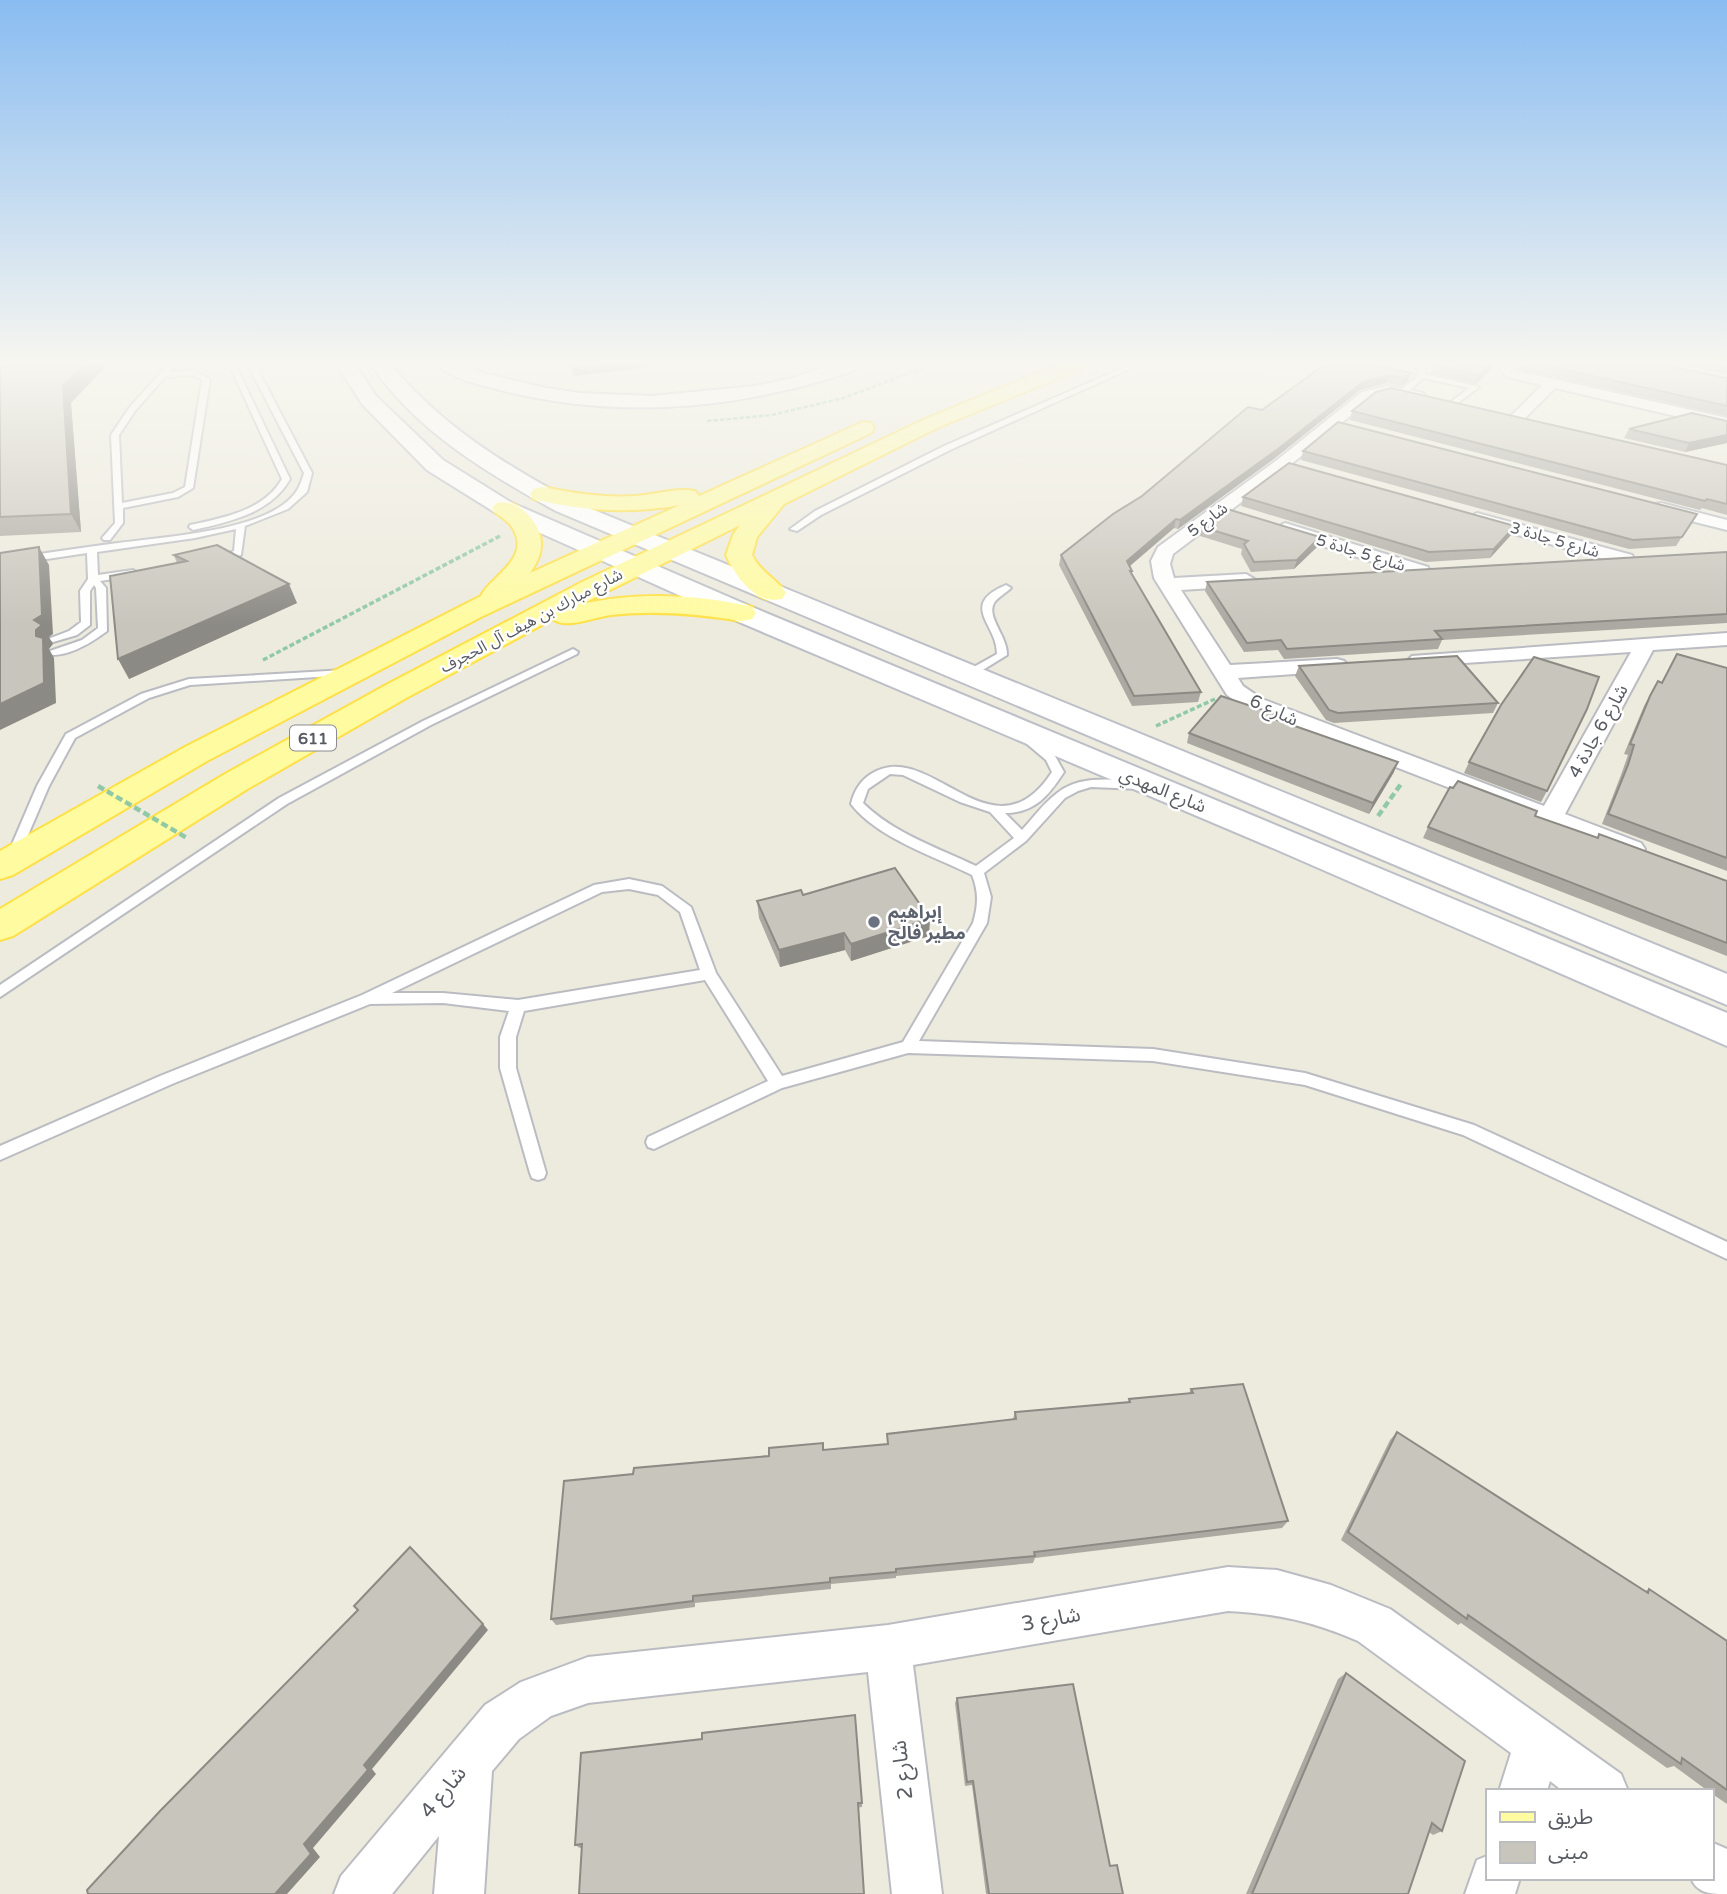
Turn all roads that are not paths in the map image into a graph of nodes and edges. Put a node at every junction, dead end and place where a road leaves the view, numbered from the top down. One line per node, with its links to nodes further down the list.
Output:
1 (116, 448): 17 (lane)
2 (195, 448): 17 (lane)
3 (272, 448): 24 (lane)
4 (295, 448): 21 (lane)
5 (418, 448): 20 (main road, شارع المهدي)
6 (465, 448): 14 (main road)
7 (820, 448): 11 (main road, شارع مبارك بن هيف آل الحجرف / 611)
8 (881, 448): 15 (main road)
9 (946, 448): 23 (lane)
10 (1301, 448): 12 (street, شارع 5)
11 (799, 458): 14 (main road); 27 (main road, شارع مبارك بن هيف آل الحجرف / 611)
12 (1283, 463): 13 (street); 18 (street, شارع 5)
13 (1309, 470)
14 (542, 494): 27 (main road)
15 (776, 499): 28 (main road); 39 (main road)
16 (1648, 504): 22 (street)
17 (119, 506): 24 (lane)
18 (1222, 509): 34 (street, شارع 5 جادة 5); 37 (street, شارع 5)
19 (1454, 511): 32 (street, شارع 5 جادة 3)
20 (514, 516): 26 (main road, شارع المهدي); 40 (main road)
21 (241, 525): 25 (lane); 31 (lane)
22 (1727, 525)
23 (794, 529)
24 (107, 538): 29 (lane)
25 (92, 550): 30 (lane); 35 (lane)
26 (600, 550): 27 (main road, شارع المهدي); 40 (main road, شارع مبارك بن هيف آل الحجرف / 611)
27 (634, 550): 28 (main road, شارع المهدي); 41 (main road, شارع المهدي); 44 (main road, شارع مبارك بن هيف آل الحجرف / 611)
28 (668, 550): 39 (main road, شارع المهدي)
29 (0, 553)
30 (0, 562)
31 (202, 562)
32 (1571, 562)
33 (148, 570): 35 (lane)
34 (1367, 573)
35 (93, 579): 42 (lane); 47 (lane)
36 (1261, 580): 37 (street)
37 (1168, 585): 52 (street, شارع 5)
38 (1006, 588): 51 (lane)
39 (773, 593): 51 (main road, شارع المهدي)
40 (471, 611): 50 (main road, شارع مبارك بن هيف آل الحجرف / 611)
41 (742, 613): 44 (main road); 53 (main road, شارع المهدي)
42 (53, 639)
43 (1727, 639): 45 (street)
44 (487, 643): 56 (main road, شارع مبارك بن هيف آل الحجرف / 611)
45 (1645, 645): 48 (street); 58 (street, شارع 6 جادة 4)
46 (573, 652): 66 (lane)
47 (54, 653)
48 (1401, 661)
49 (1360, 663): 52 (street, شارع 6)
50 (354, 673): 54 (main road, شارع مبارك بن هيف آل الحجرف / 611); 61 (lane)
51 (969, 674): 65 (main road, شارع المهدي)
52 (1230, 681): 58 (street, شارع 6)
53 (1008, 725): 55 (main road, شارع المهدي); 57 (lane)
54 (179, 764): 56 (main road); 61 (main road, شارع مبارك بن هيف آل الحجرف / 611)
55 (1151, 785): 59 (lane); 69 (main road, شارع المهدي)
56 (215, 794): 63 (main road, شارع مبارك بن هيف آل الحجرف / 611)
57 (996, 811): 59 (lane); 62 (lane)
58 (1550, 818): 60 (street, شارع 6)
59 (1022, 838): 62 (lane)
60 (1651, 856)
61 (6, 864)
62 (977, 872): 70 (lane)
63 (0, 927)
64 (709, 974): 67 (lane); 68 (lane); 71 (lane)
65 (1727, 990)
66 (0, 992)
67 (367, 999): 68 (lane); 73 (lane)
68 (518, 1006): 74 (lane)
69 (1727, 1030)
70 (908, 1047): 71 (lane); 75 (lane)
71 (778, 1083): 72 (lane)
72 (654, 1142)
73 (0, 1153)
74 (538, 1173)
75 (1727, 1251)
76 (888, 1647): 77 (street, شارع 3); 78 (street, شارع 3); 83 (street, شارع 2)
77 (1538, 1744): 79 (street); 80 (street, شارع 3)
78 (469, 1761): 81 (street, شارع 4); 82 (street, شارع 4)
79 (1524, 1789)
80 (1601, 1789)
81 (359, 1894)
82 (459, 1894)
83 (917, 1894)

